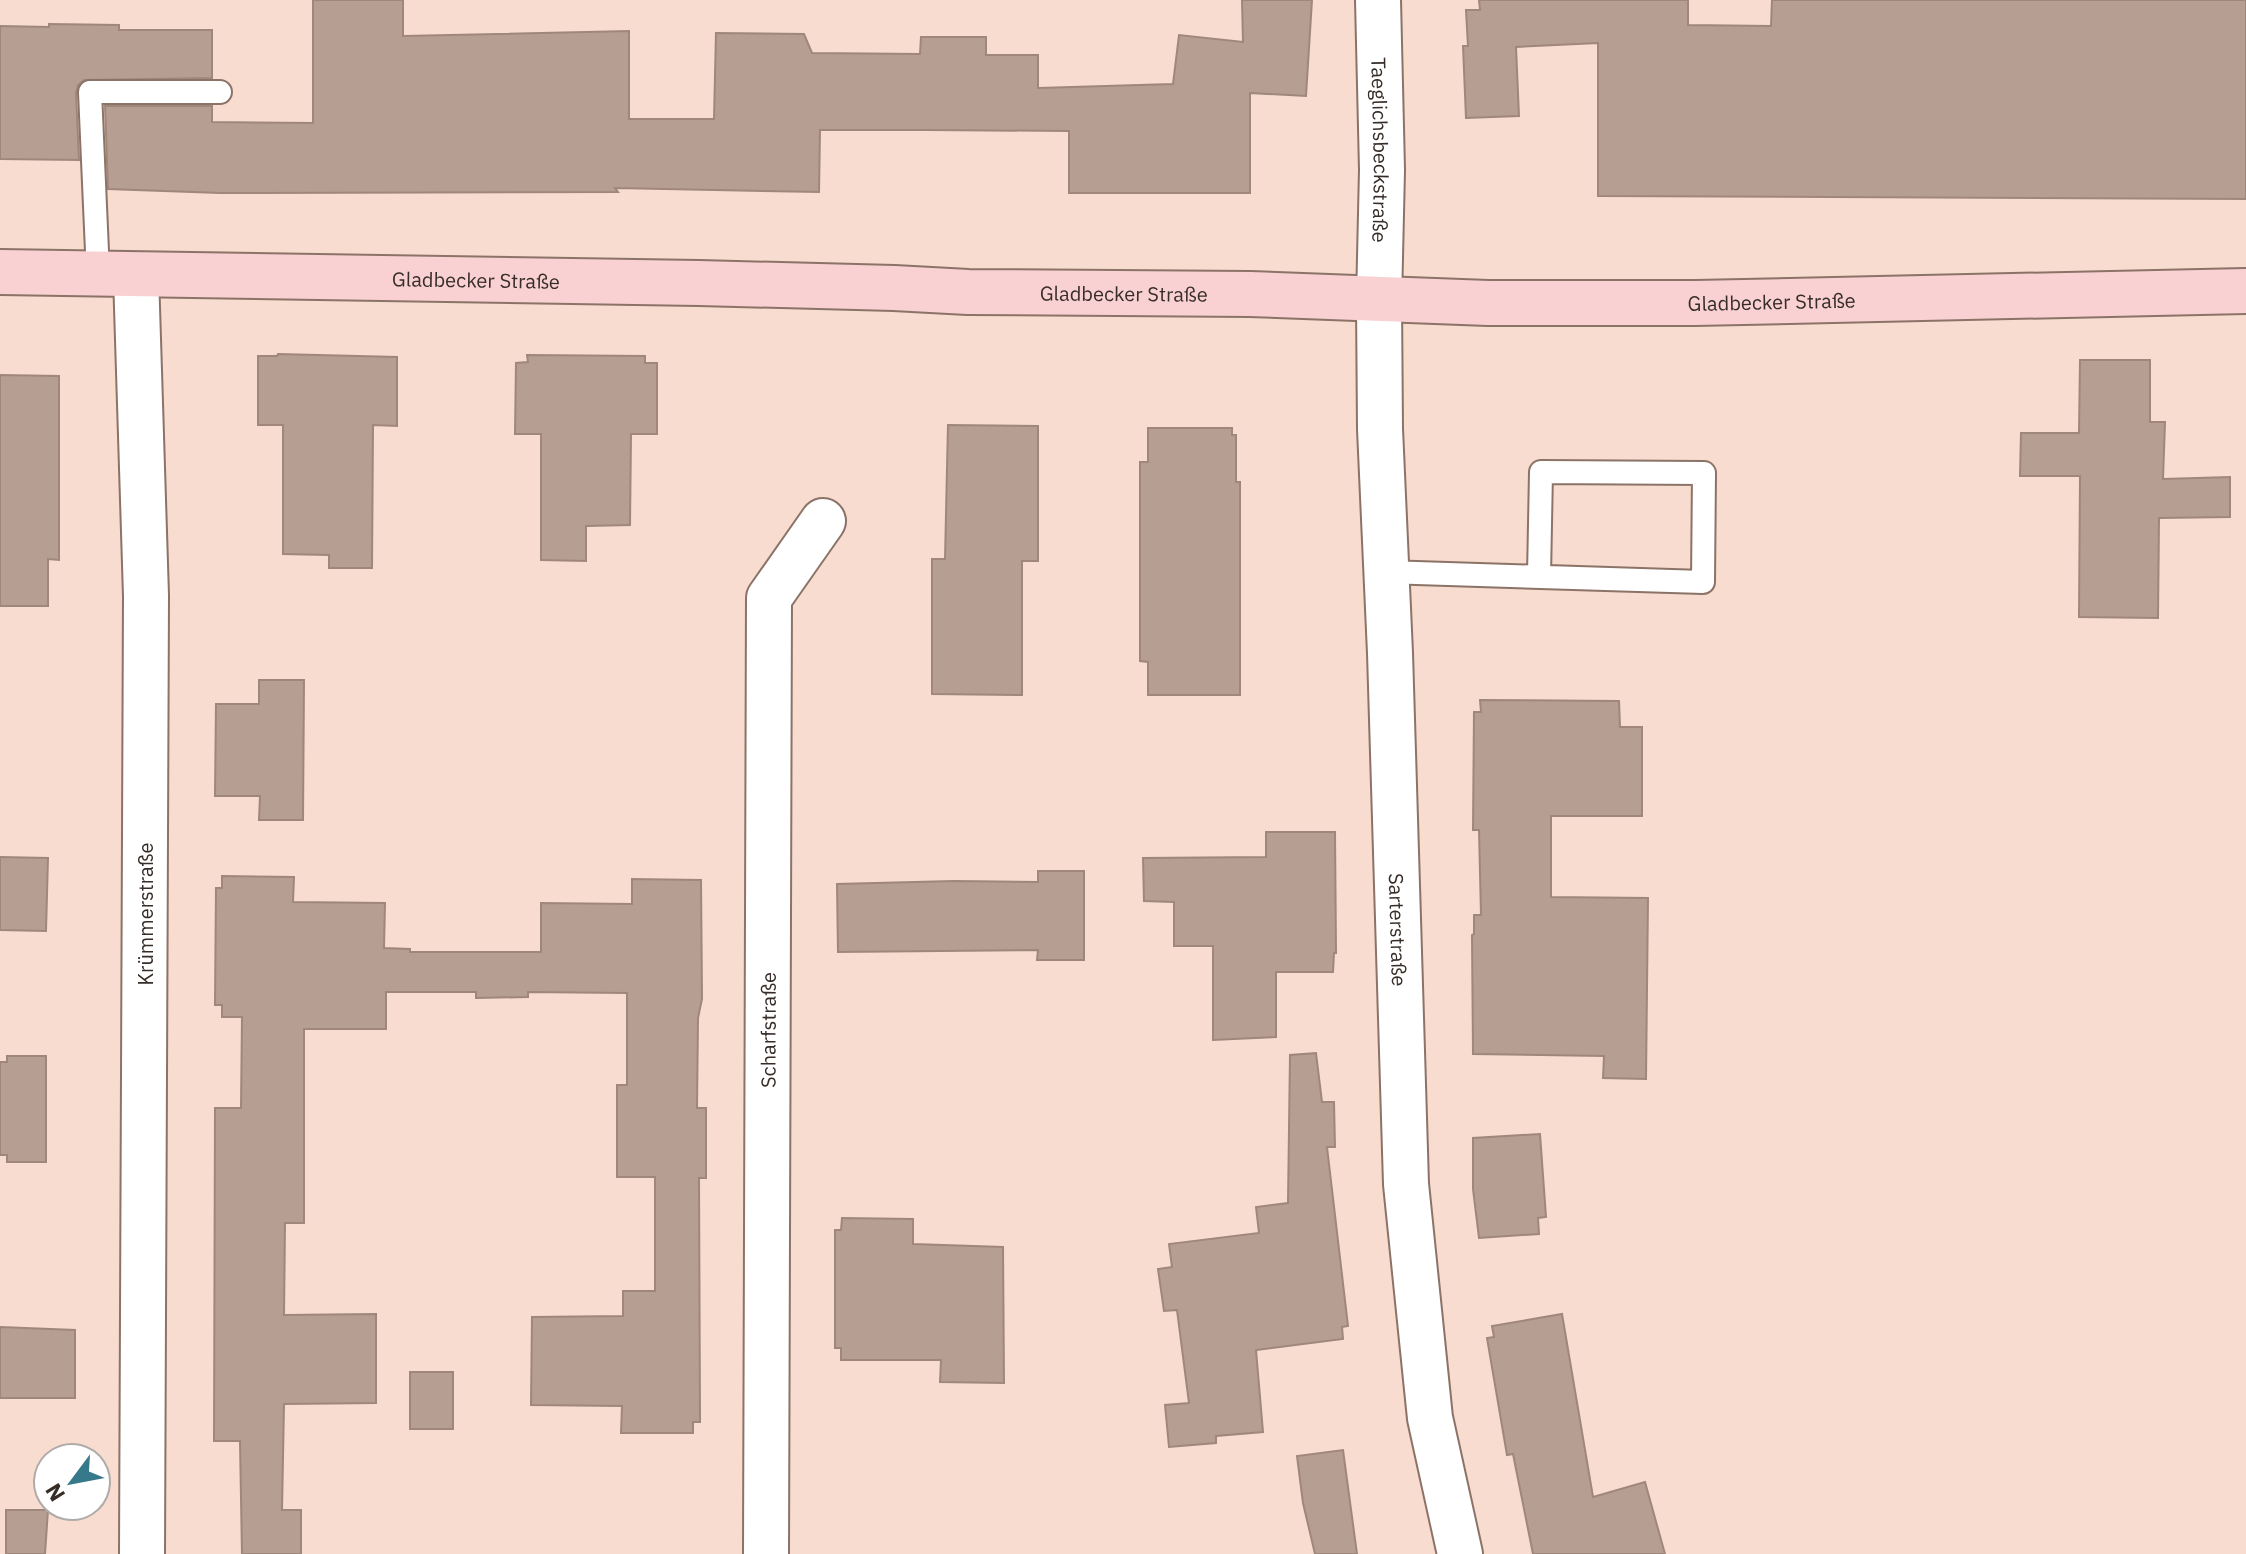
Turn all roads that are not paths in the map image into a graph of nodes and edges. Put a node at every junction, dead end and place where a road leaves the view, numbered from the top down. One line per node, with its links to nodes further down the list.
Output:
1 (1378, 0): 6 (street, Taeglichsbeckstraße)
2 (220, 92): 4 (lane)
3 (0, 272): 4 (main road, Gladbecker Straße)
4 (117, 275): 6 (main road, Gladbecker Straße); 10 (street, Krümmerstraße)
5 (2246, 291): 6 (main road, Gladbecker Straße)
6 (1379, 301): 8 (street, Sarterstraße)
7 (823, 521): 11 (street, Scharfstraße)
8 (1385, 572): 9 (lane); 12 (street, Sarterstraße)
9 (1539, 576): 9 (lane)
10 (142, 1554)
11 (766, 1554)
12 (1460, 1554)

